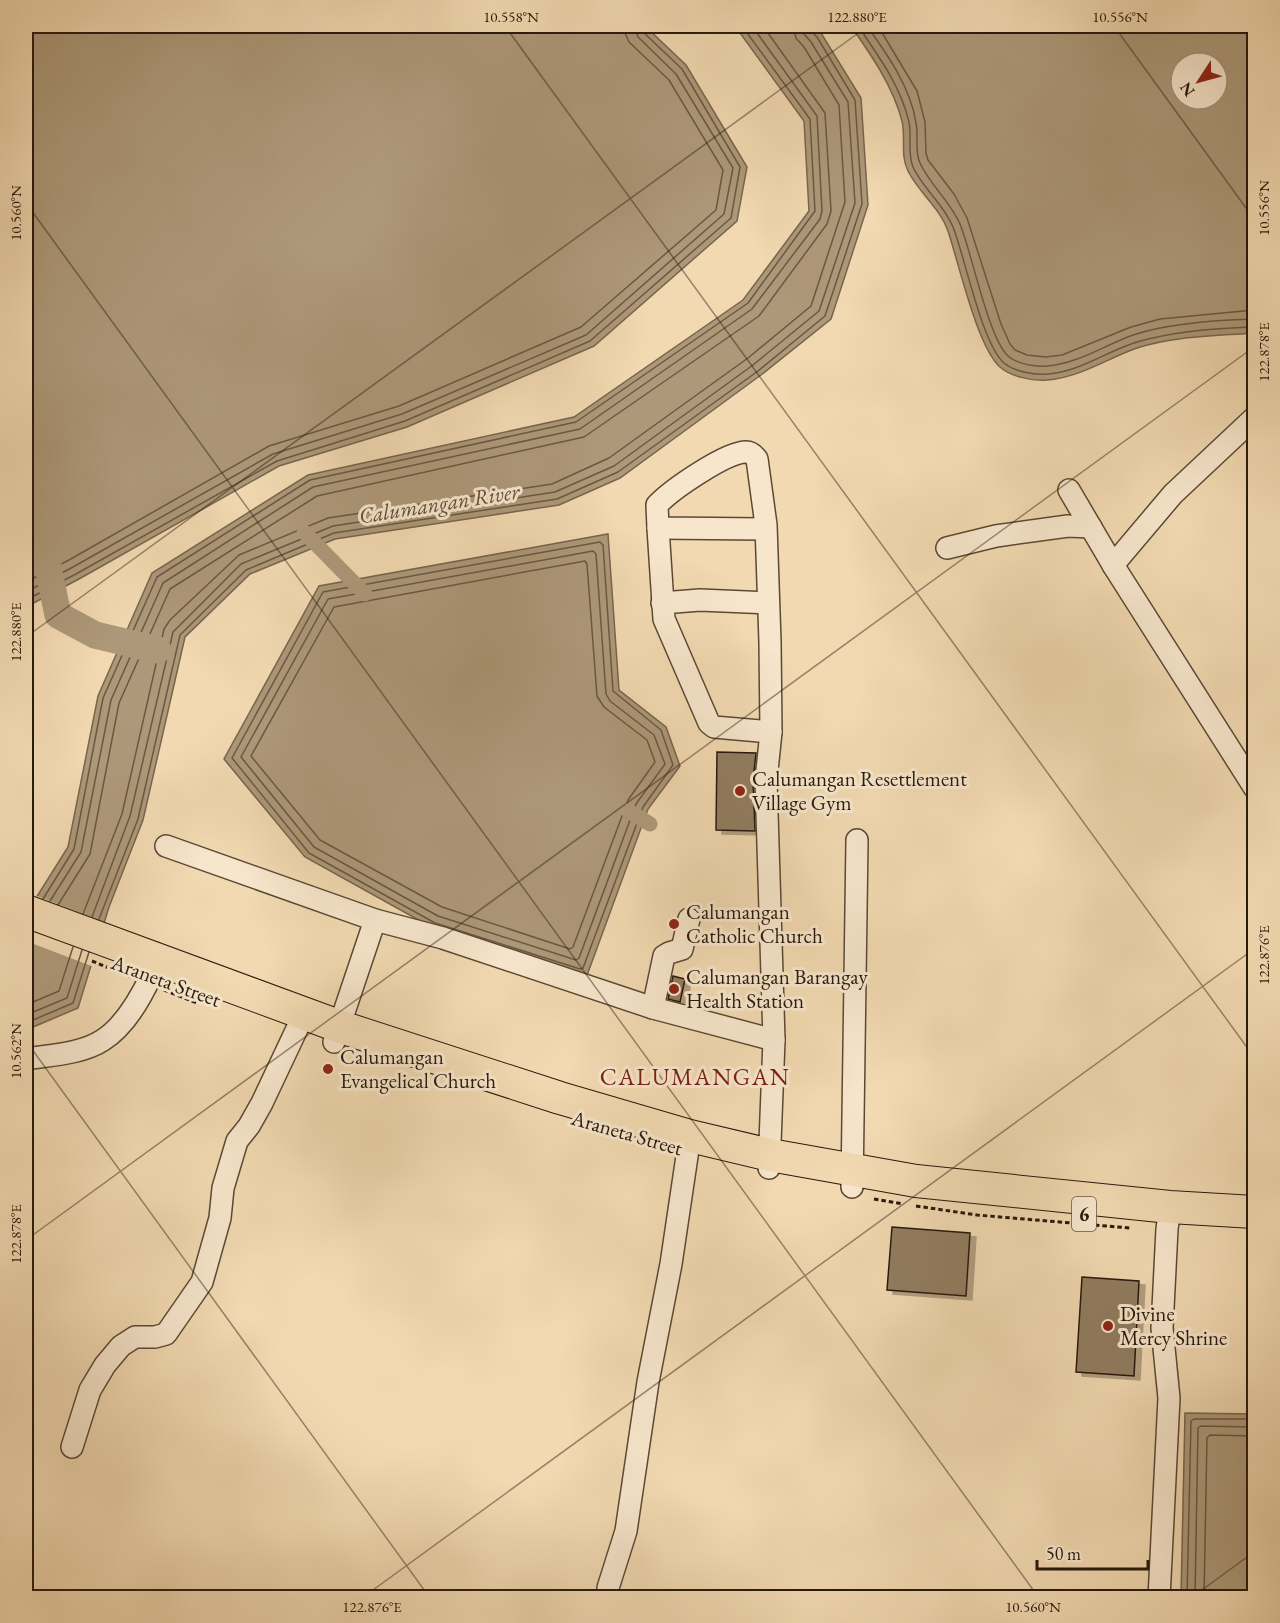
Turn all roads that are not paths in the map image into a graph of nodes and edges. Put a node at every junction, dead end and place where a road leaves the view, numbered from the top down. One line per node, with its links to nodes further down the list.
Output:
1 (1254, 418): 7 (street)
2 (1069, 490): 3 (street)
3 (1091, 527): 6 (street); 7 (street)
4 (658, 528): 5 (street); 5 (street); 8 (street)
5 (766, 530): 9 (street)
6 (947, 548)
7 (1113, 565): 11 (street)
8 (662, 603): 9 (street); 10 (street)
9 (768, 603): 10 (street)
10 (771, 732): 23 (street)
11 (1254, 787)
12 (857, 840): 27 (street)
13 (165, 846): 16 (street)
14 (26, 911): 18 (highway)
15 (688, 919): 20 (street)
16 (375, 920): 20 (street); 22 (street)
17 (26, 928): 18 (highway, Araneta Street)
18 (110, 952): 19 (highway, Araneta Street); 21 (highway)
19 (151, 976): 21 (highway, Araneta Street); 24 (street)
20 (653, 1008): 23 (street)
21 (302, 1021): 22 (highway); 31 (street)
22 (337, 1034): 25 (highway)
23 (774, 1040): 26 (street)
24 (26, 1059)
25 (687, 1153): 26 (highway); 32 (street)
26 (769, 1162): 27 (highway)
27 (852, 1178): 29 (highway); 29 (highway, 6)
28 (1254, 1212): 29 (highway)
29 (1169, 1213): 30 (highway, 6); 33 (street)
30 (1254, 1226)
31 (72, 1447)
32 (609, 1598)
33 (1159, 1598)

